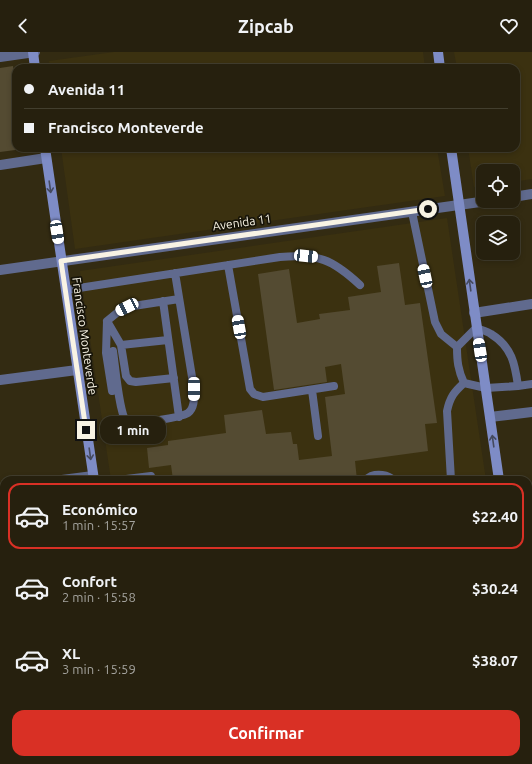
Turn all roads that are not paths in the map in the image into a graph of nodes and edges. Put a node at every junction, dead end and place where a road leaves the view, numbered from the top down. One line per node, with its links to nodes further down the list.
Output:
1 (34, 52): 3 (street); 4 (main road)
2 (438, 52): 5 (main road)
3 (0, 57)
4 (35, 64)
5 (440, 64)
6 (452, 152): 12 (main road)
7 (46, 153): 8 (street); 14 (main road, Francisco Monteverde, one-way to 14)
8 (0, 165)
9 (532, 194): 10 (street)
10 (520, 196)
11 (476, 203): 12 (street, Avenida 11)
12 (459, 205): 13 (street, Avenida 11); 23 (main road, one-way to 12)
13 (412, 212): 14 (street, Avenida 11); 28 (lane)
14 (61, 261): 16 (street, Avenida 11); 19 (main road, Francisco Monteverde)
15 (228, 265): 17 (lane); 18 (lane); 38 (lane)
16 (0, 270)
17 (176, 273): 19 (lane); 20 (lane)
18 (360, 285)
19 (66, 290): 30 (main road, Francisco Monteverde)
20 (180, 299): 21 (lane); 41 (lane)
21 (163, 301): 24 (lane); 26 (lane)
22 (532, 304): 23 (street)
23 (474, 313): 25 (main road)
24 (107, 322): 27 (lane); 39 (lane)
25 (476, 328): 28 (lane); 36 (lane); 37 (main road)
26 (168, 340): 27 (lane); 31 (lane)
27 (121, 345): 31 (lane)
28 (456, 347): 33 (lane)
29 (113, 350): 41 (lane)
30 (77, 370): 32 (street); 44 (main road, Francisco Monteverde, one-way to 44)
31 (174, 378): 41 (lane)
32 (0, 380)
33 (464, 383): 37 (lane); 47 (lane)
34 (532, 384): 36 (lane)
35 (334, 386): 38 (lane)
36 (518, 386): 37 (lane)
37 (486, 388): 42 (main road)
38 (312, 390): 43 (lane)
39 (112, 391)
40 (532, 412): 42 (street)
41 (179, 417)
42 (490, 417): 48 (main road, one-way to 42)
43 (318, 436)
44 (93, 476)
45 (371, 476): 46 (lane)
46 (387, 476)
47 (451, 476)
48 (498, 476)

